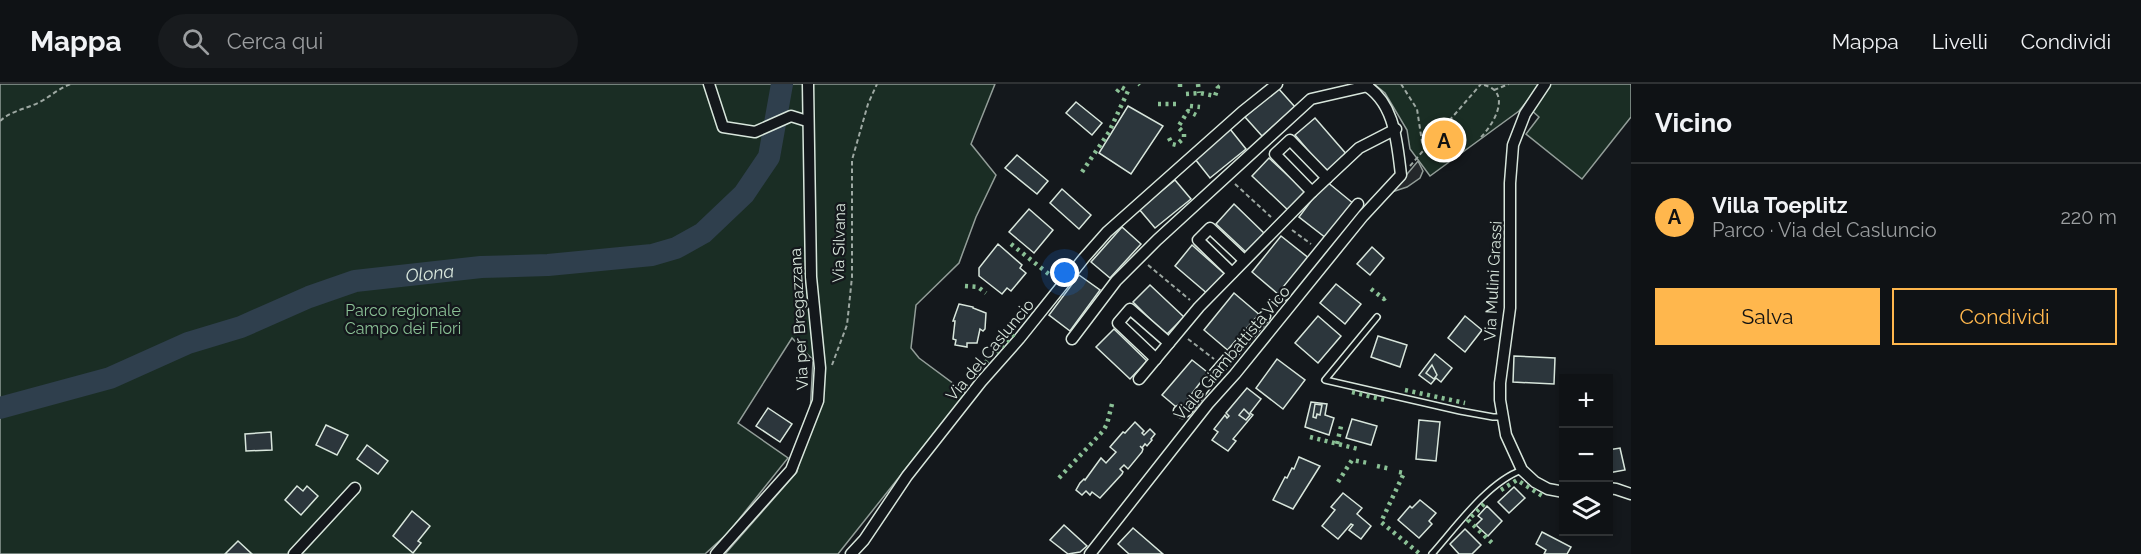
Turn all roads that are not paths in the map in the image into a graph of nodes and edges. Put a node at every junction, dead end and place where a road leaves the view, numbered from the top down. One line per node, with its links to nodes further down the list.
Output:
1 (709, 84): 6 (street)
2 (808, 84): 6 (street, Via per Bregazzana)
3 (1276, 84): 39 (street, Via del Casluncio)
4 (1545, 84): 31 (street, Via Mulini Grassi)
5 (1366, 85): 7 (street); 23 (street)
6 (807, 121): 38 (street, Via per Bregazzana)
7 (1396, 129): 10 (street); 16 (street, Viale Giambattista Vico)
8 (1307, 158): 9 (street); 9 (street); 10 (street)
9 (1293, 172): 11 (street)
10 (1327, 178): 11 (street)
11 (1312, 192): 17 (street)
12 (1358, 204): 14 (street)
13 (1227, 244): 15 (street); 15 (street); 17 (street)
14 (1317, 248): 16 (street); 19 (street)
15 (1215, 257): 18 (street)
16 (1330, 259): 28 (street, Viale Giambattista Vico)
17 (1244, 260): 18 (street)
18 (1232, 273): 25 (street)
19 (1284, 295)
20 (1265, 316): 27 (street)
21 (1377, 317): 31 (lane)
22 (1150, 326): 24 (street); 24 (street); 25 (street)
23 (1072, 339)
24 (1136, 341): 26 (street)
25 (1169, 343): 26 (street)
26 (1156, 359): 29 (street)
27 (1221, 363): 28 (street); 30 (street)
28 (1235, 375): 40 (street, Viale Giambattista Vico)
29 (1139, 380)
30 (1179, 411)
31 (1501, 417): 32 (street, Via Mulini Grassi)
32 (1522, 470): 35 (street, Via Mulini Grassi); 41 (lane)
33 (355, 488): 37 (street)
34 (1613, 489): 36 (street)
35 (1559, 491)
36 (1631, 494)
37 (294, 554)
38 (716, 554)
39 (851, 554)
40 (1090, 554)
41 (1432, 554)

